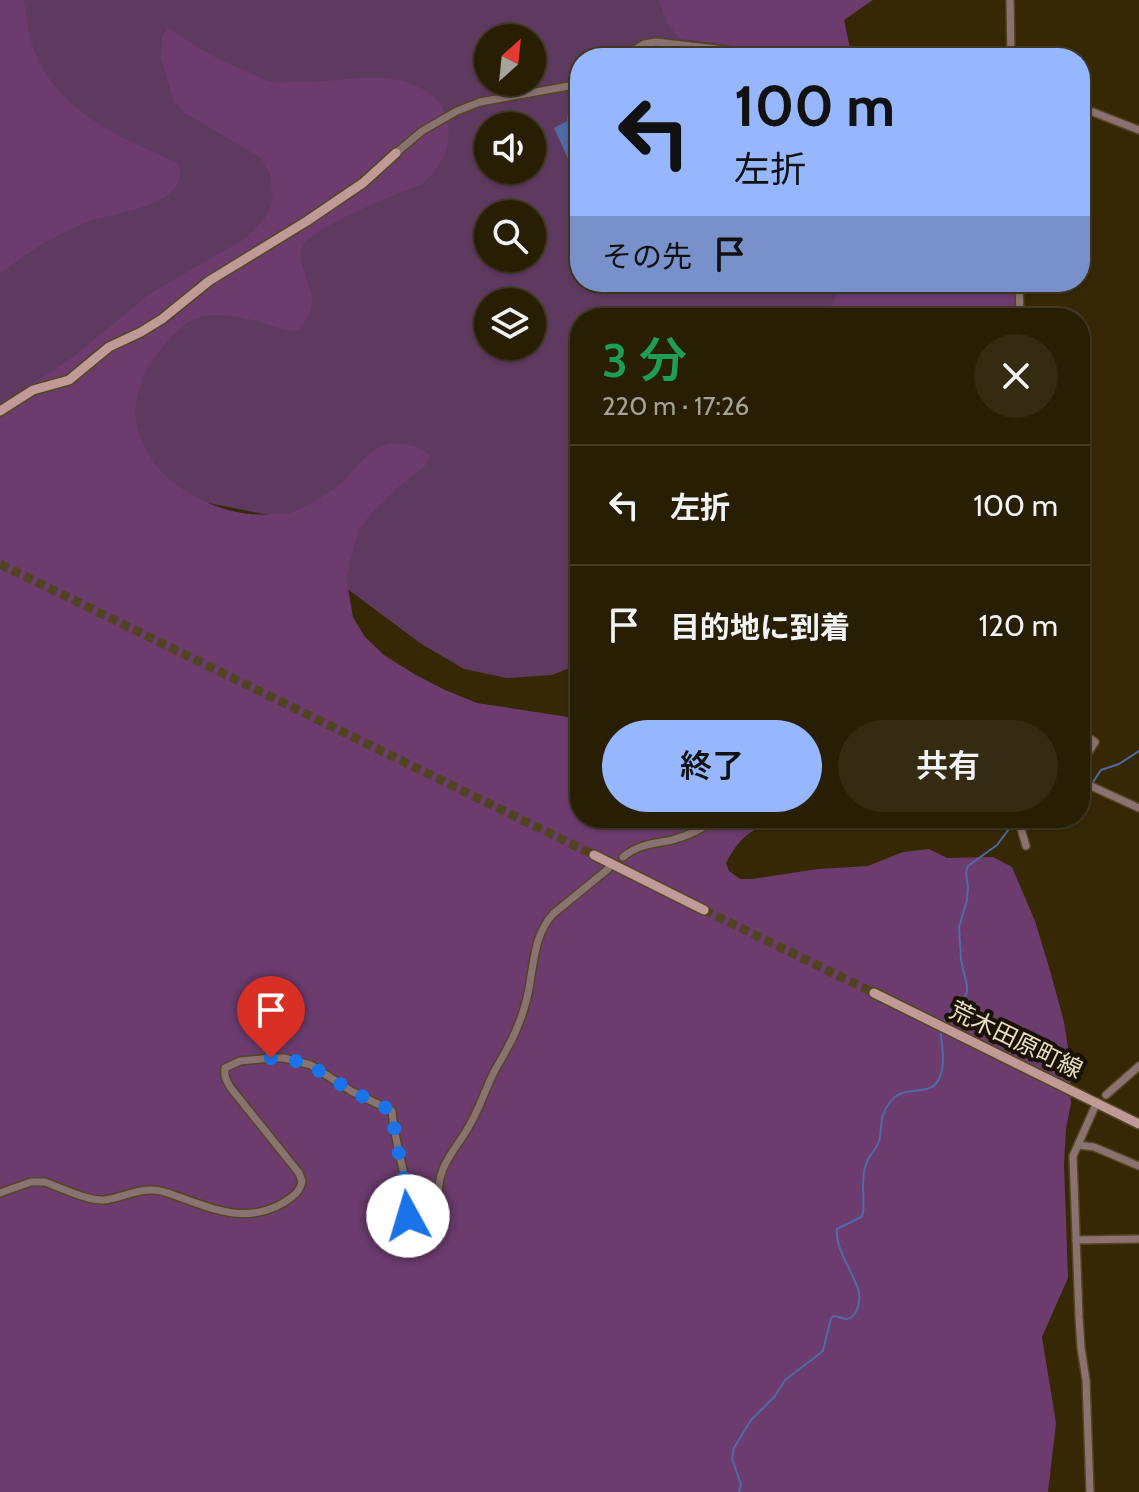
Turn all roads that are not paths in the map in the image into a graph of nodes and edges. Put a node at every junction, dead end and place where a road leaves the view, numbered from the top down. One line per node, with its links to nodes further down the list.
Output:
1 (1010, 0): 4 (street)
2 (638, 48): 3 (street)
3 (708, 48)
4 (1011, 48)
5 (570, 86): 8 (street)
6 (1090, 111): 7 (street)
7 (1139, 130)
8 (396, 153): 9 (street)
9 (0, 411)
10 (1090, 786): 11 (street)
11 (1139, 808)
12 (699, 828): 16 (street)
13 (1021, 828): 14 (street)
14 (1026, 846)
15 (594, 855): 18 (street)
16 (623, 857)
17 (608, 869): 26 (street)
18 (704, 910)
19 (874, 993): 22 (street, 荒木田原町線)
20 (1139, 1066): 21 (street)
21 (1106, 1095)
22 (1097, 1102): 23 (street, 荒木田原町線); 24 (street)
23 (1139, 1124)
24 (1078, 1145): 25 (street); 28 (street)
25 (1139, 1166)
26 (0, 1193)
27 (1139, 1239): 28 (street)
28 (1076, 1240): 29 (street)
29 (1090, 1492)

